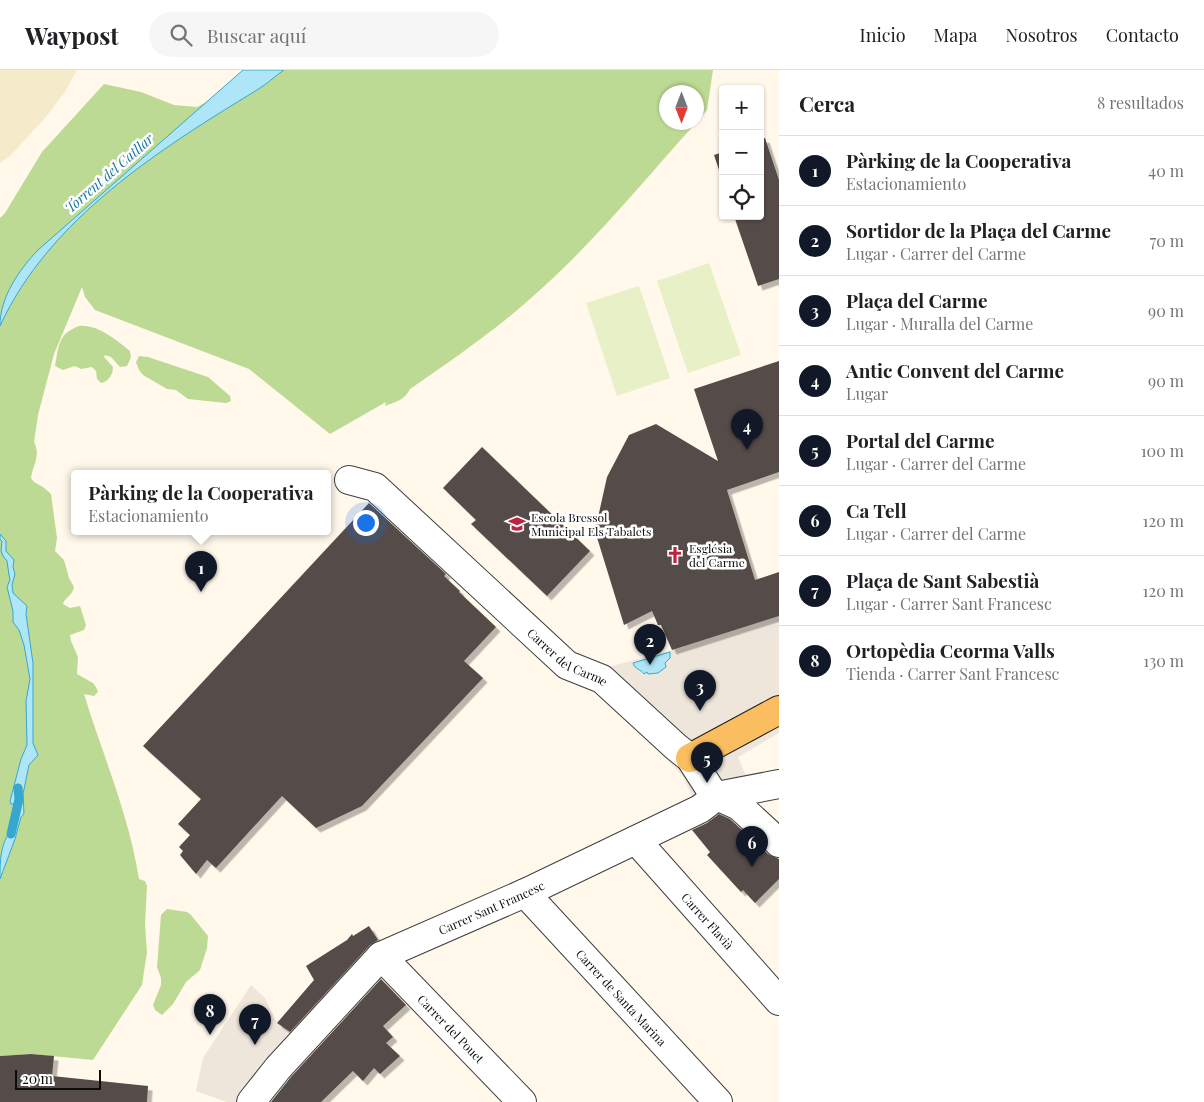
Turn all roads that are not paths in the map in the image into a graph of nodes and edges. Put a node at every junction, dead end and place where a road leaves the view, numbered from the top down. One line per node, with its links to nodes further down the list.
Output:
1 (349, 480): 3 (street, Carrer del Carme)
2 (779, 710): 3 (main road)
3 (690, 758): 5 (street, Carrer del Carme)
4 (779, 784): 5 (street, Carrer Sant Francesc)
5 (717, 796): 6 (street, Carrer Sant Francesc); 7 (street, Carrer del Carme)
6 (636, 840): 8 (street, Carrer Sant Francesc); 10 (street, Carrer Flavià)
7 (779, 843)
8 (524, 893): 9 (street, Carrer Sant Francesc); 13 (street, Carrer de Santa Marina)
9 (381, 956): 11 (street, Carrer Sant Francesc); 12 (street, Carrer del Pouet)
10 (779, 1001)
11 (251, 1102)
12 (522, 1102)
13 (718, 1102)

